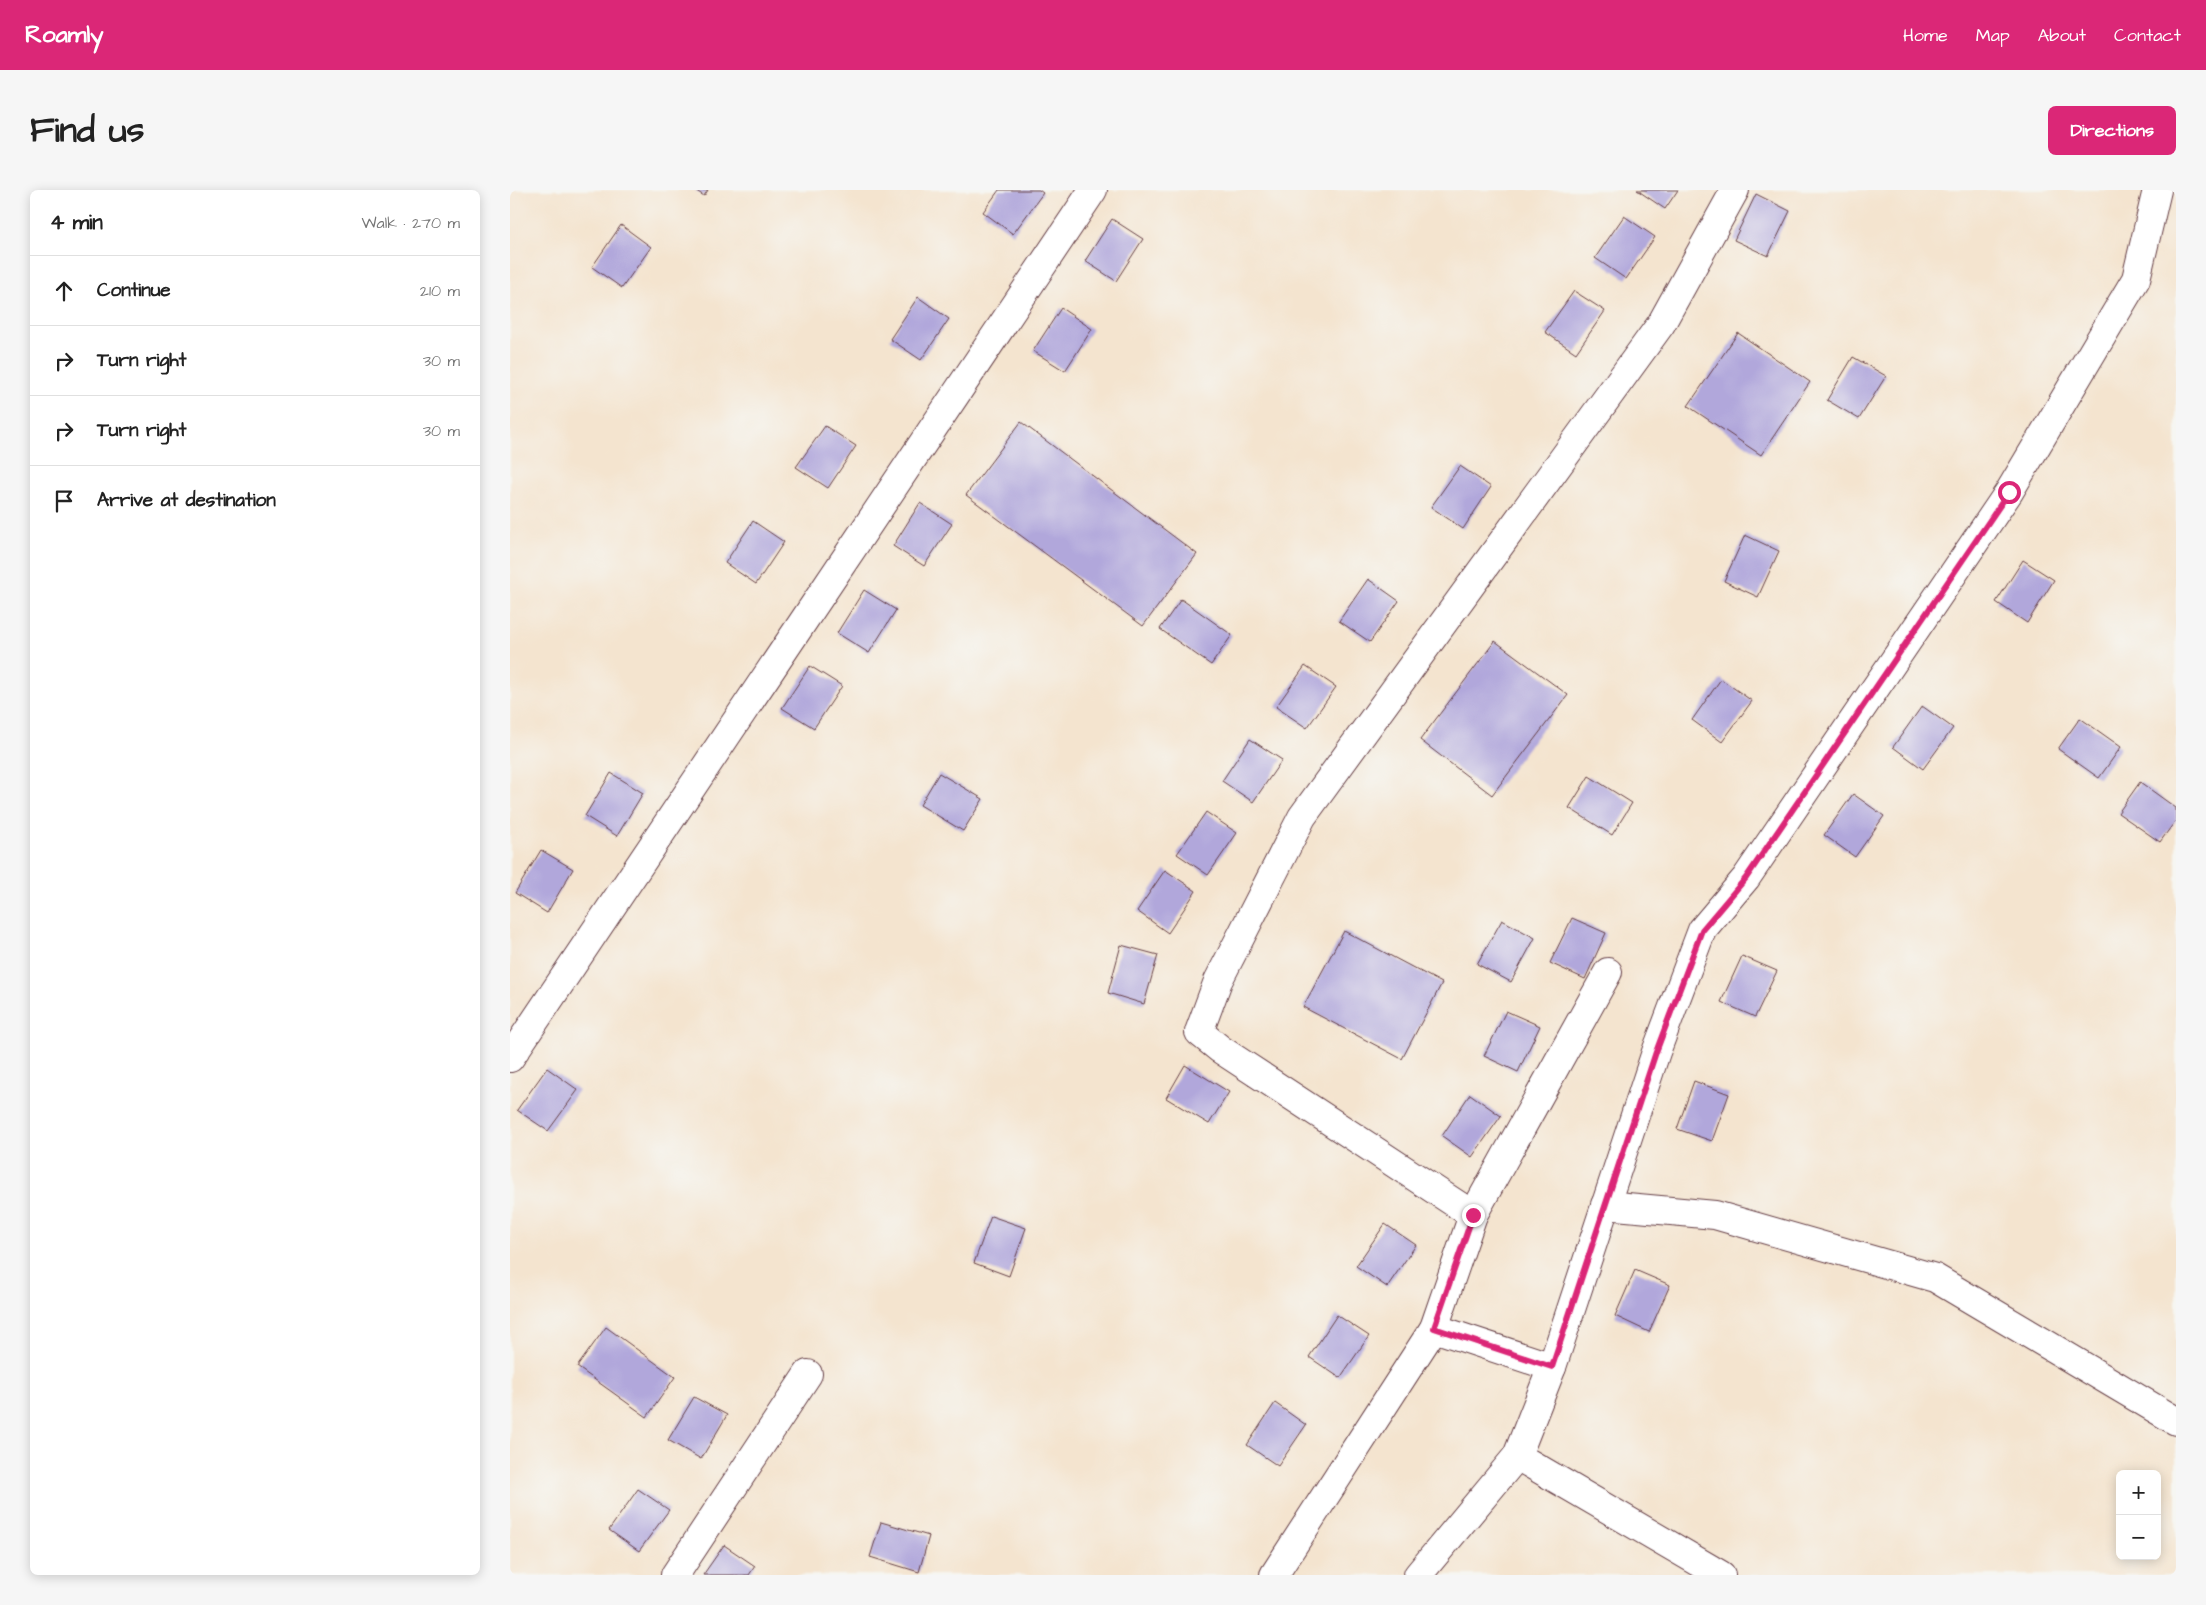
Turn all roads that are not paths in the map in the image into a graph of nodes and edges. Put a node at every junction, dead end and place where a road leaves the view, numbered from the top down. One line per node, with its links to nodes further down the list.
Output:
1 (1093, 190): 5 (street)
2 (1734, 190): 7 (street)
3 (2157, 190): 6 (street)
4 (1608, 972): 7 (street)
5 (510, 1058)
6 (1605, 1205): 9 (street); 11 (street)
7 (1473, 1215): 8 (street)
8 (1434, 1328): 9 (street); 14 (street)
9 (1552, 1367): 12 (street)
10 (808, 1374): 13 (street)
11 (2176, 1421)
12 (1517, 1456): 15 (street); 16 (street)
13 (675, 1575)
14 (1274, 1575)
15 (1418, 1575)
16 (1721, 1575)

